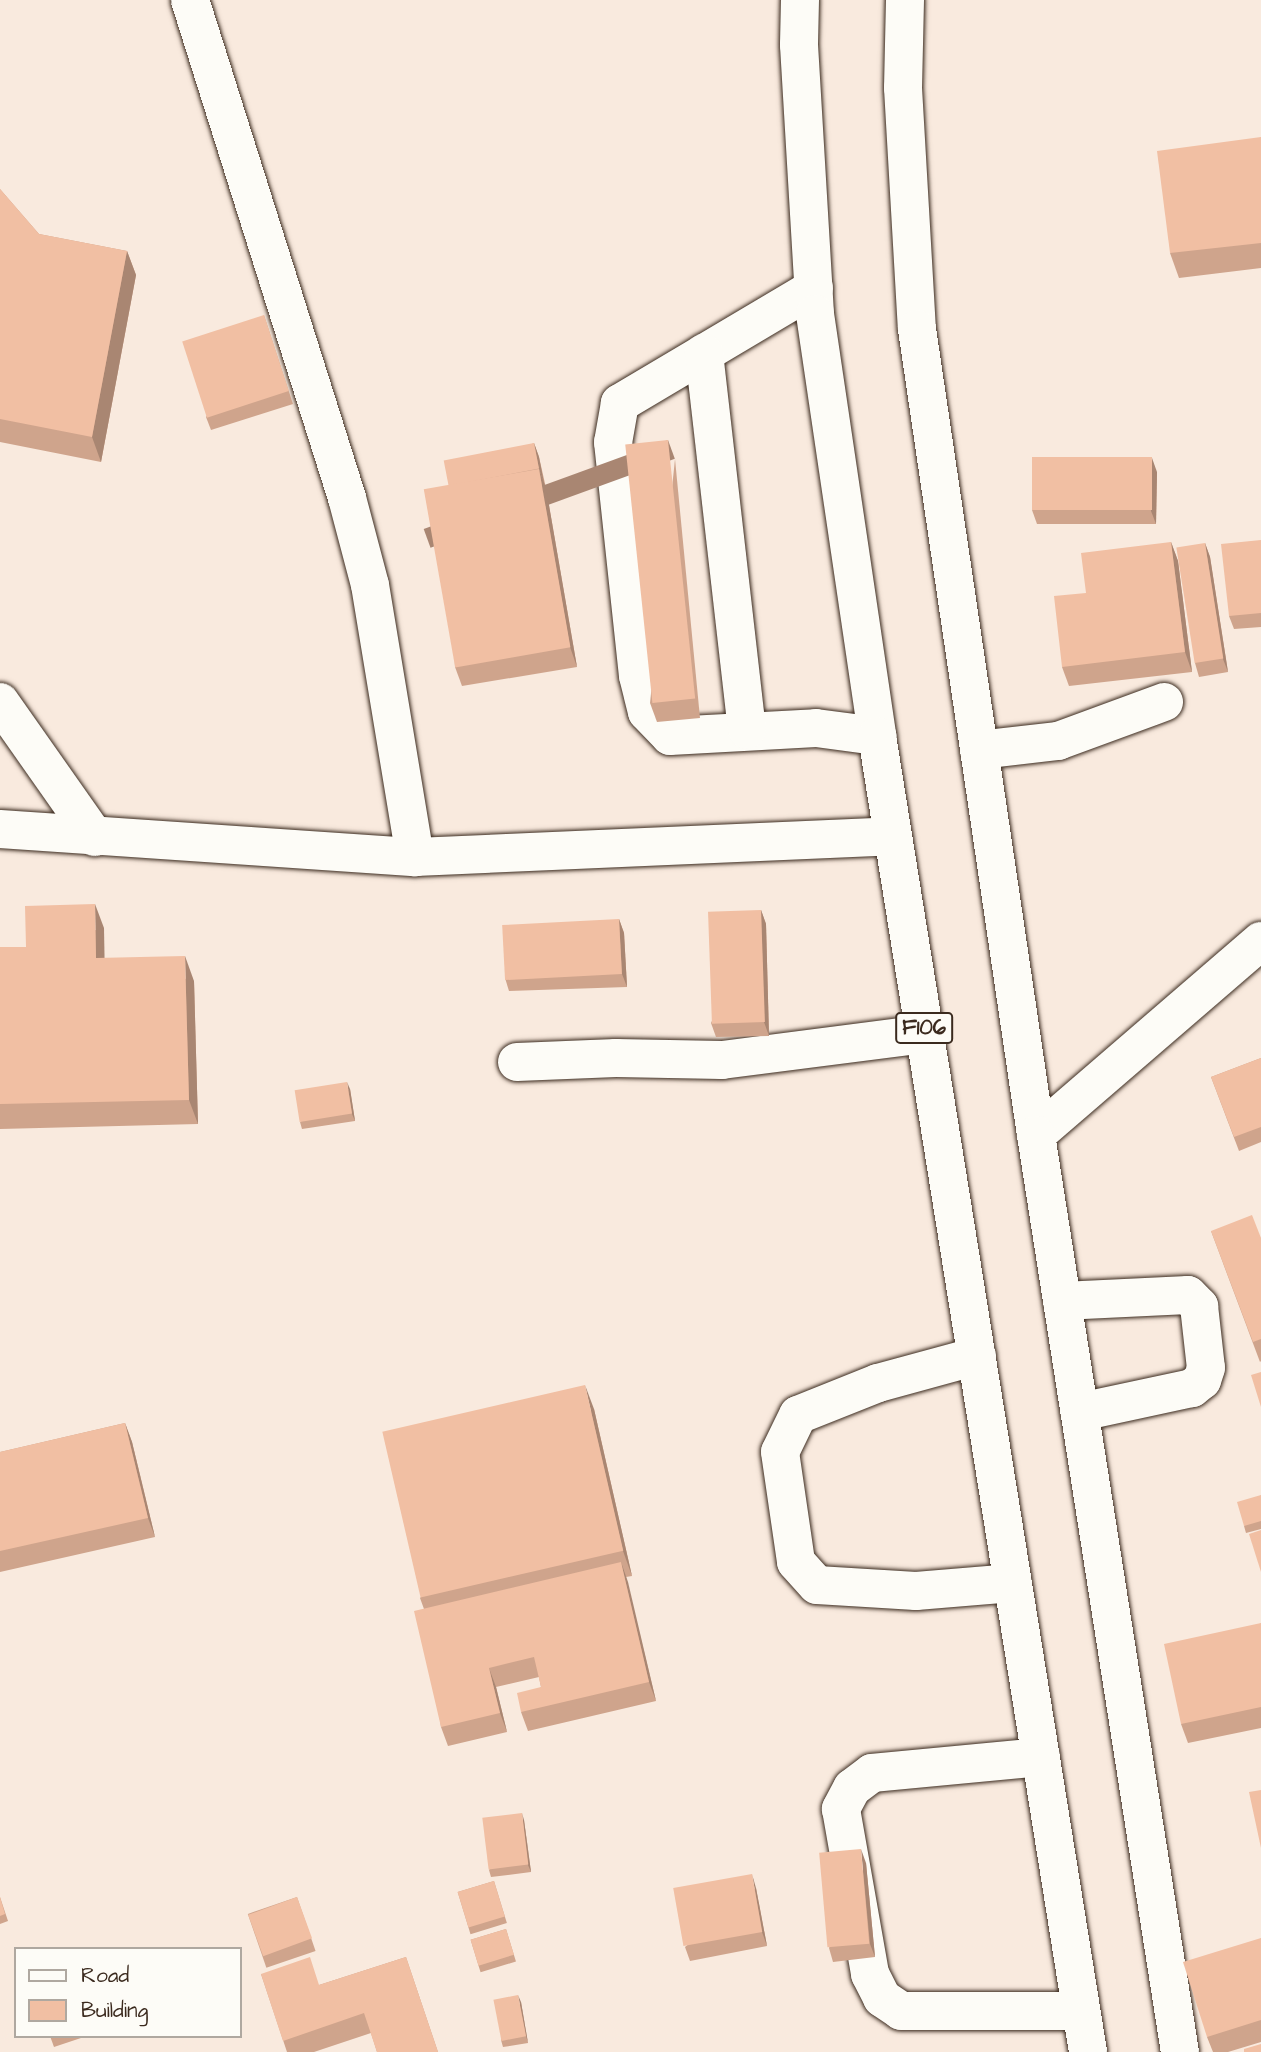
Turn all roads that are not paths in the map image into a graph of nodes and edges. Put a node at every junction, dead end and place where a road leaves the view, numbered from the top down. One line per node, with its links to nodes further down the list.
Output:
1 (190, 0): 14 (main road)
2 (800, 0): 4 (main road, F106)
3 (905, 0): 10 (main road)
4 (814, 288): 5 (main road); 9 (main road, F106)
5 (704, 353): 8 (main road); 8 (main road)
6 (0, 702): 13 (main road)
7 (1164, 702): 10 (main road)
8 (747, 730): 9 (main road)
9 (877, 736): 12 (main road, F106)
10 (979, 750): 18 (main road)
11 (0, 829): 13 (main road)
12 (893, 836): 14 (main road); 16 (main road, F106)
13 (95, 837): 14 (main road)
14 (415, 857)
15 (1261, 942): 18 (main road)
16 (925, 1034): 17 (main road); 20 (main road, F106)
17 (517, 1062)
18 (1036, 1135): 19 (main road)
19 (1062, 1301): 21 (main road); 21 (main road)
20 (977, 1356): 22 (main road, F106); 22 (main road)
21 (1080, 1412): 26 (main road)
22 (1013, 1583): 23 (main road, F106)
23 (1041, 1757): 24 (main road, F106); 24 (main road)
24 (1081, 2011): 25 (main road, F106)
25 (1087, 2052)
26 (1180, 2052)

